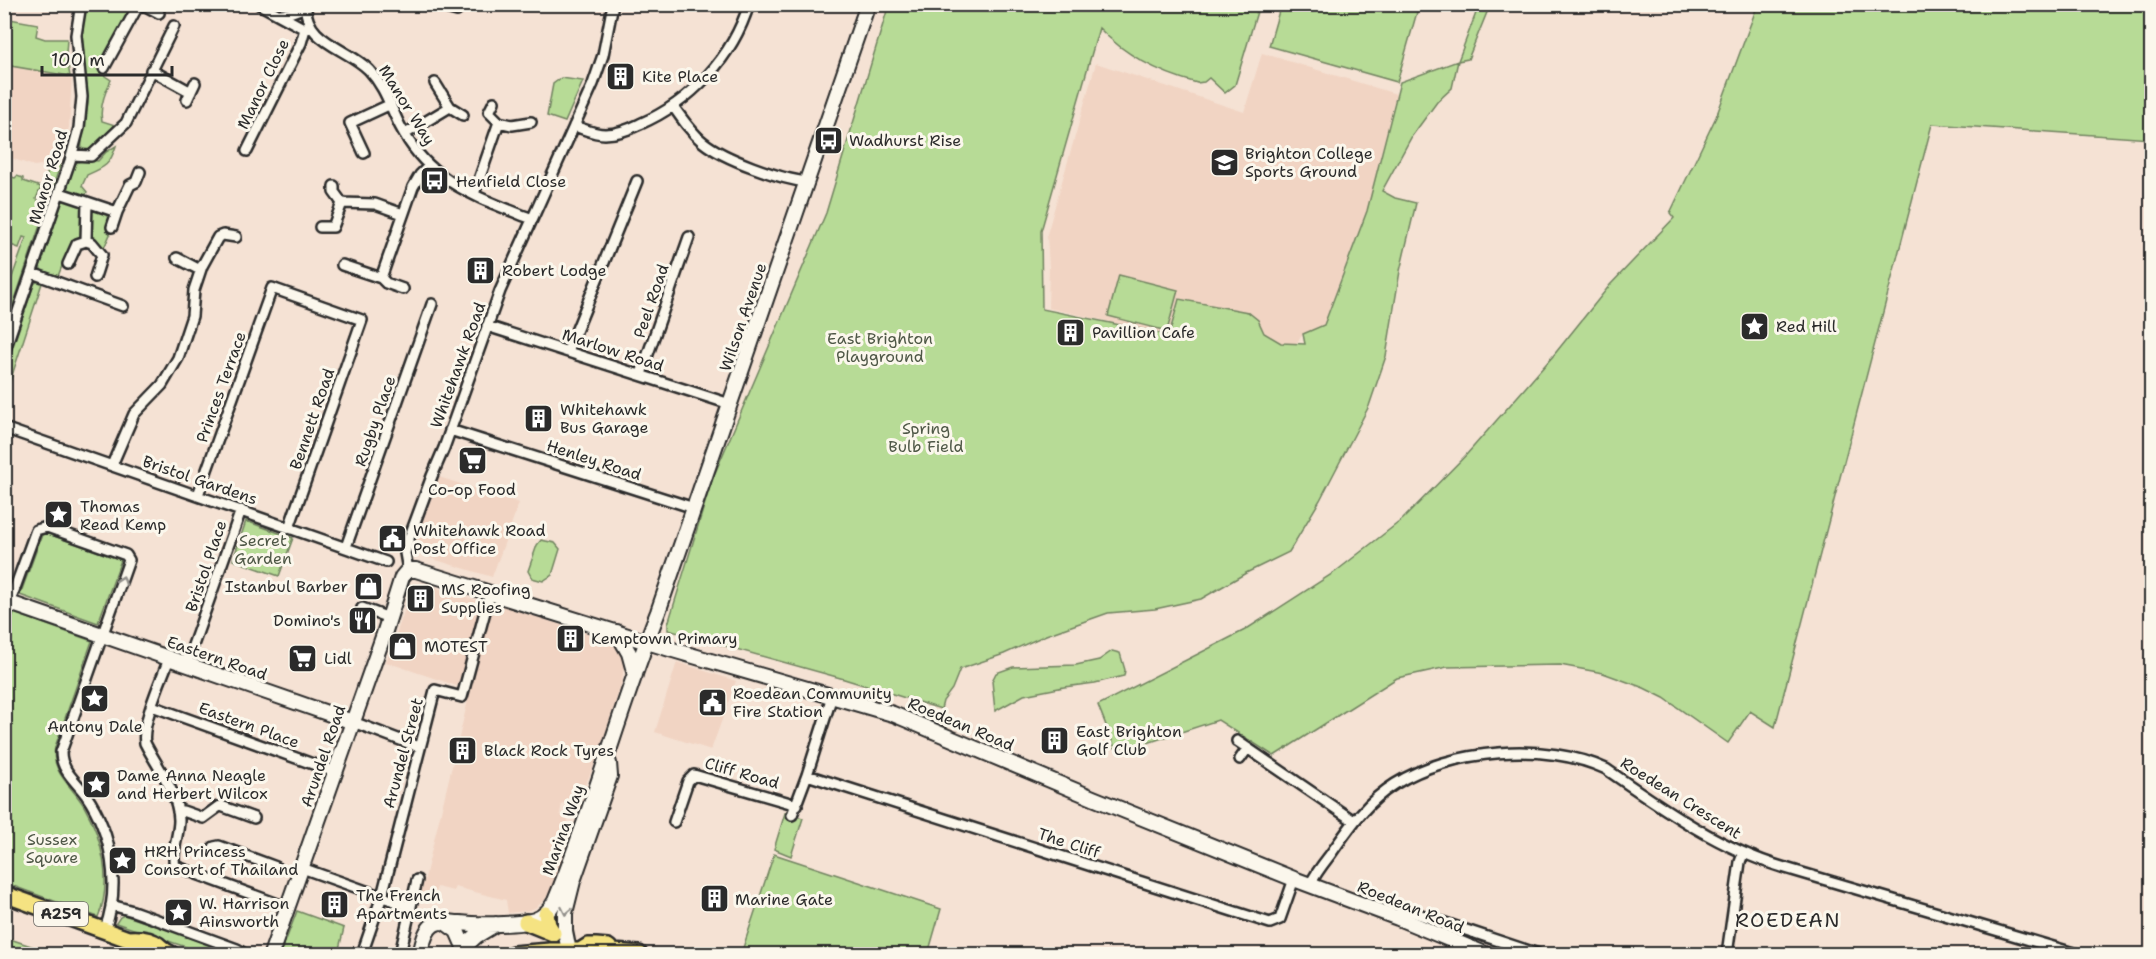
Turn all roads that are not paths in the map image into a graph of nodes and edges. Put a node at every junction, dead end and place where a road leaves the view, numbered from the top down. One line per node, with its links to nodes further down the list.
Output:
1 (81, 4): 31 (street, Manor Road)
2 (141, 4): 10 (street); 14 (street)
3 (259, 4): 11 (street, Manor Way)
4 (431, 4): 5 (street)
5 (459, 4)
6 (613, 4): 26 (street, Whitehawk Road)
7 (749, 4): 20 (street)
8 (868, 4): 35 (main road, Wilson Avenue)
9 (305, 6): 11 (street); 13 (street)
10 (159, 13)
11 (277, 14): 13 (street, Manor Way)
12 (174, 26): 15 (street)
13 (308, 28): 19 (street, Manor Way); 29 (street, Manor Close)
14 (104, 68)
15 (151, 70): 17 (street); 25 (street)
16 (435, 83): 21 (street)
17 (191, 92)
18 (494, 102): 23 (street)
19 (391, 104): 28 (street, Manor Way); 30 (street)
20 (674, 106): 26 (street); 35 (street)
21 (450, 107): 22 (street); 28 (street)
22 (463, 114)
23 (500, 122): 24 (street); 38 (street)
24 (531, 122)
25 (126, 123): 27 (street); 31 (street)
26 (574, 126): 43 (street, Whitehawk Road)
27 (136, 129)
28 (405, 134): 32 (street, Manor Way)
29 (247, 151)
30 (364, 153)
31 (72, 155): 37 (street, Manor Road)
32 (429, 166): 38 (street, Manor Way); 42 (street)
33 (140, 172): 41 (street)
34 (637, 181): 63 (street)
35 (807, 182): 66 (main road, Wilson Avenue)
36 (334, 186): 40 (street)
37 (60, 193): 39 (street); 55 (street, Manor Road)
38 (474, 194): 43 (street, Manor Way)
39 (87, 202): 41 (street); 50 (street)
40 (342, 203): 42 (street); 46 (street)
41 (117, 212): 44 (street)
42 (402, 214): 57 (street)
43 (532, 219): 62 (street, Whitehawk Road)
44 (111, 227)
45 (320, 227): 46 (street)
46 (333, 227): 49 (street)
47 (236, 237): 54 (street)
48 (689, 237): 65 (street, Peel Road)
49 (334, 238)
50 (86, 241): 52 (street); 56 (street)
51 (177, 258): 54 (street)
52 (68, 264)
53 (342, 265): 57 (street)
54 (200, 270): 69 (street)
55 (32, 273): 60 (street); 64 (street, Manor Road)
56 (95, 277)
57 (381, 278): 58 (street)
58 (403, 288)
59 (432, 304): 74 (street, Rugby Place)
60 (123, 306)
61 (362, 320): 70 (street, Princes Terrace); 73 (street, Bennett Road)
62 (487, 326): 63 (street, Marlow Road); 68 (street, Whitehawk Road)
63 (568, 351): 65 (street, Marlow Road)
64 (4, 352)
65 (641, 374): 66 (street, Marlow Road)
66 (730, 404): 71 (main road, Wilson Avenue)
67 (4, 428): 69 (street, Bristol Gardens)
68 (450, 430): 71 (street, Henley Road); 76 (street, Whitehawk Road)
69 (111, 465): 70 (street, Bristol Gardens)
70 (198, 495): 72 (street, Bristol Gardens)
71 (694, 508): 84 (main road, Wilson Avenue)
72 (241, 510): 73 (street, Bristol Gardens); 86 (street, Bristol Place)
73 (290, 528): 74 (street, Bristol Gardens)
74 (346, 548): 75 (street, Bristol Gardens)
75 (386, 562)
76 (408, 570): 77 (main road, Roedean Road); 81 (main road, Arundel Road)
77 (490, 593): 82 (main road, Roedean Road); 92 (street, Arundel Street)
78 (7, 602): 80 (street); 83 (main road, Eastern Road); 83 (street, one-way to 78)
79 (362, 608): 81 (street)
80 (4, 618)
81 (389, 618): 90 (main road, Arundel Road)
82 (617, 632): 84 (main road, Roedean Road); 87 (main road)
83 (103, 635): 85 (main road, Eastern Road); 113 (street)
84 (648, 641): 87 (main road, Marina Way); 88 (main road, Roedean Road)
85 (169, 659): 86 (main road, Eastern Road); 89 (street)
86 (186, 665): 90 (main road, Eastern Road)
87 (635, 675): 94 (main road, Marina Way)
88 (832, 696): 97 (street); 108 (main road, Roedean Road)
89 (152, 706): 96 (street, Eastern Place); 99 (street)
90 (352, 722): 92 (street, Eastern Road); 96 (main road, Arundel Road)
91 (1237, 741): 93 (street)
92 (419, 747): 112 (street, Arundel Street)
93 (1247, 749): 95 (street); 102 (street)
94 (609, 755): 116 (main road, Marina Way); 122 (main road, one-way to 122)
95 (1240, 759)
96 (335, 772): 107 (main road, Arundel Road)
97 (807, 775): 98 (street); 108 (street, The Cliff)
98 (797, 805): 100 (street); 103 (street, Cliff Road)
99 (178, 812): 101 (street); 114 (street)
100 (792, 815)
101 (255, 818)
102 (1354, 821): 105 (street, Roedean Crescent); 110 (street, Roedean Crescent)
103 (674, 822)
104 (214, 847): 106 (street)
105 (1743, 854): 134 (street); 135 (street, Roedean Crescent)
106 (276, 867)
107 (297, 871): 112 (street); 114 (main road, Arundel Road)
108 (1294, 879): 110 (main road, Roedean Road)
109 (417, 880): 115 (street)
110 (1310, 885): 121 (main road, Roedean Road)
111 (4, 894): 120 (main road, A259)
112 (382, 897): 115 (street); 127 (street, Arundel Street)
113 (111, 905): 120 (street); 125 (street)
114 (286, 907): 126 (main road, Arundel Road)
115 (411, 907): 128 (street)
116 (546, 914): 118 (main road); 118 (main road)
117 (444, 921): 119 (main road); 119 (main road); 129 (main road)
118 (526, 922): 119 (main road)
119 (499, 923)
120 (105, 929): 124 (main road, A259)
121 (1443, 929): 132 (main road, Roedean Road); 133 (street)
122 (578, 952): 123 (main road); 130 (main road)
123 (612, 953): 131 (main road)
124 (168, 954)
125 (244, 954)
126 (271, 954)
127 (362, 954)
128 (400, 954)
129 (420, 954)
130 (513, 954)
131 (639, 954)
132 (1485, 954)
133 (1538, 954)
134 (1727, 954)
135 (2077, 954)

